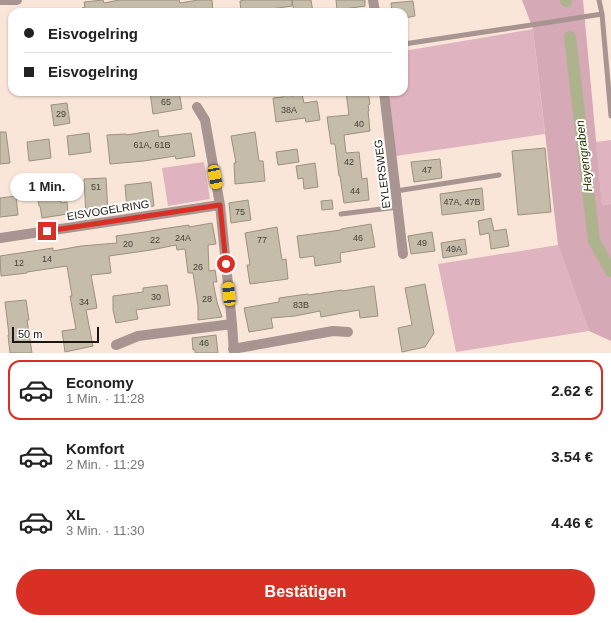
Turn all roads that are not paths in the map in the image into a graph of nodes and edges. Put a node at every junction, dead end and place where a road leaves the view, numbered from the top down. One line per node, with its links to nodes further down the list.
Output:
1 (0, 0): 2 (street)
2 (17, 0)
3 (599, 0): 4 (lane)
4 (602, 14): 5 (lane); 8 (lane)
5 (408, 43)
6 (384, 96): 10 (street, EYLERSWEG)
7 (197, 107): 11 (street)
8 (611, 116)
9 (499, 175): 10 (lane)
10 (396, 191): 12 (street, EYLERSWEG)
11 (220, 205): 14 (street, EISVOGELRING); 16 (street)
12 (398, 207): 13 (lane); 15 (street, EYLERSWEG)
13 (341, 214)
14 (0, 238)
15 (403, 254)
16 (232, 324): 18 (street); 19 (street)
17 (348, 332): 19 (street)
18 (116, 345)
19 (233, 351)

